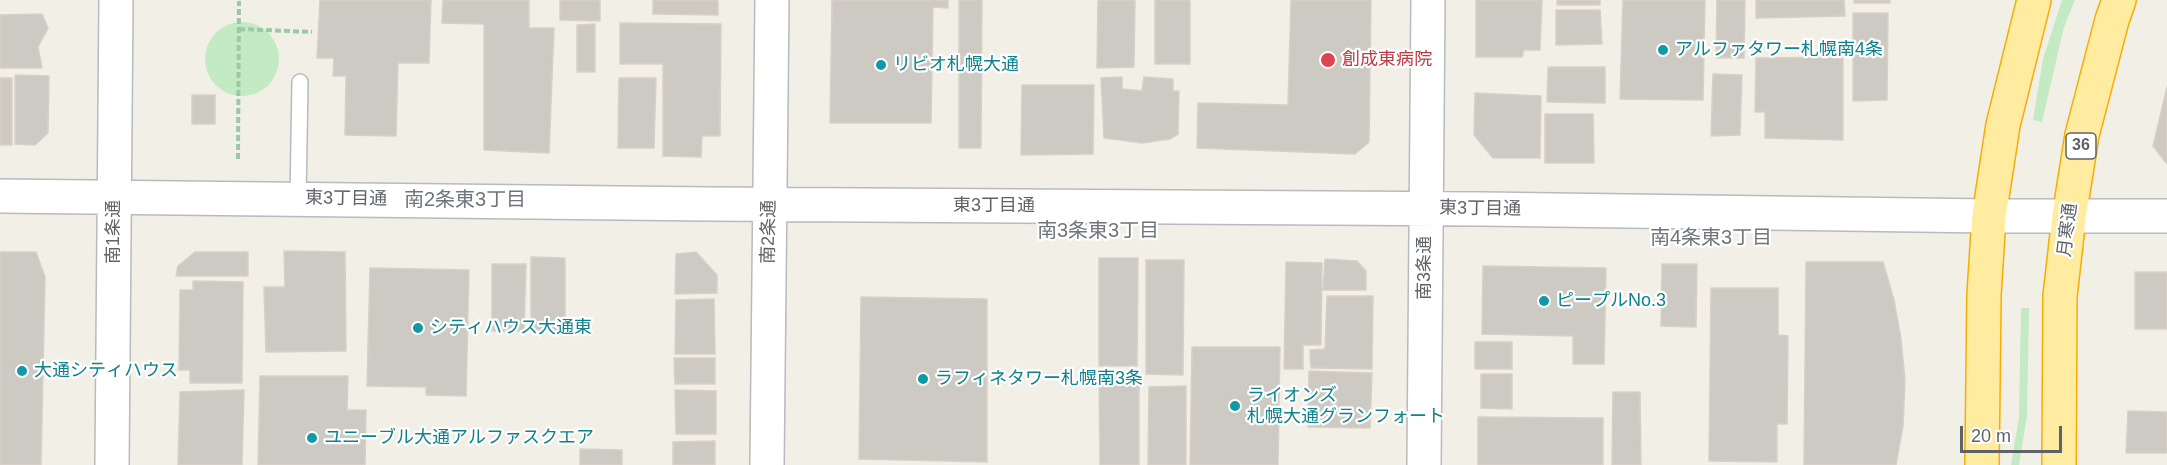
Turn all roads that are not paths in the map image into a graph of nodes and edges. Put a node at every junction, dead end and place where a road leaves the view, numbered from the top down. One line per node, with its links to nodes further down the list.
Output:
1 (116, 0): 8 (street, 南1条通)
2 (772, 0): 10 (street, 南2条通)
3 (1428, 0): 11 (street, 南3条通)
4 (2034, 0): 12 (highway)
5 (2119, 0): 14 (highway, 月寒通 / 36)
6 (300, 82): 9 (lane)
7 (0, 196): 8 (street, 東3丁目通)
8 (114, 196): 9 (street, 東3丁目通); 15 (street, 南1条通)
9 (298, 199): 10 (street, 東3丁目通)
10 (770, 204): 11 (street, 東3丁目通); 16 (street, 南2条通)
11 (1426, 208): 12 (street, 東3丁目通); 17 (street, 南3条通)
12 (1989, 216): 14 (street, 東3丁目通); 18 (highway)
13 (2167, 216): 14 (street, 東3丁目通)
14 (2069, 217): 19 (highway, 月寒通 / 36)
15 (111, 465)
16 (767, 465)
17 (1424, 465)
18 (1982, 465)
19 (2059, 465)

